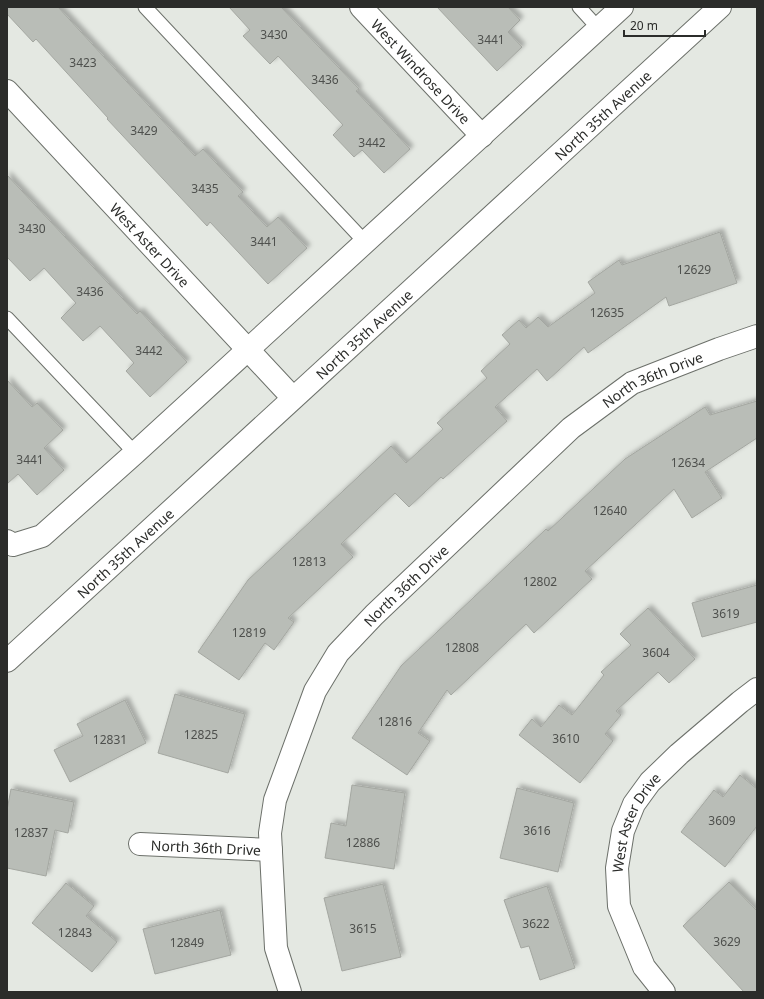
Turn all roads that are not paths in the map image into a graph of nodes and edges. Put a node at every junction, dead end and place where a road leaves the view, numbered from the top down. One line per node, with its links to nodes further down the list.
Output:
1 (145, 7): 9 (lane)
2 (361, 7): 8 (street, West Windrose Drive)
3 (579, 7): 6 (lane)
4 (622, 7): 6 (street)
5 (720, 7): 13 (street, North 35th Avenue)
6 (599, 29): 8 (street)
7 (7, 91): 12 (street, West Aster Drive)
8 (482, 136): 9 (street)
9 (365, 242): 12 (street)
10 (7, 318): 14 (lane)
11 (757, 336): 19 (street, North 36th Drive)
12 (248, 350): 13 (street, West Aster Drive); 14 (street)
13 (293, 398): 16 (street, North 35th Avenue)
14 (135, 453): 15 (street)
15 (10, 543)
16 (7, 660)
17 (757, 689): 21 (street, West Aster Drive)
18 (140, 844): 19 (street, North 36th Drive)
19 (271, 850): 20 (street)
20 (290, 992)
21 (664, 992)

